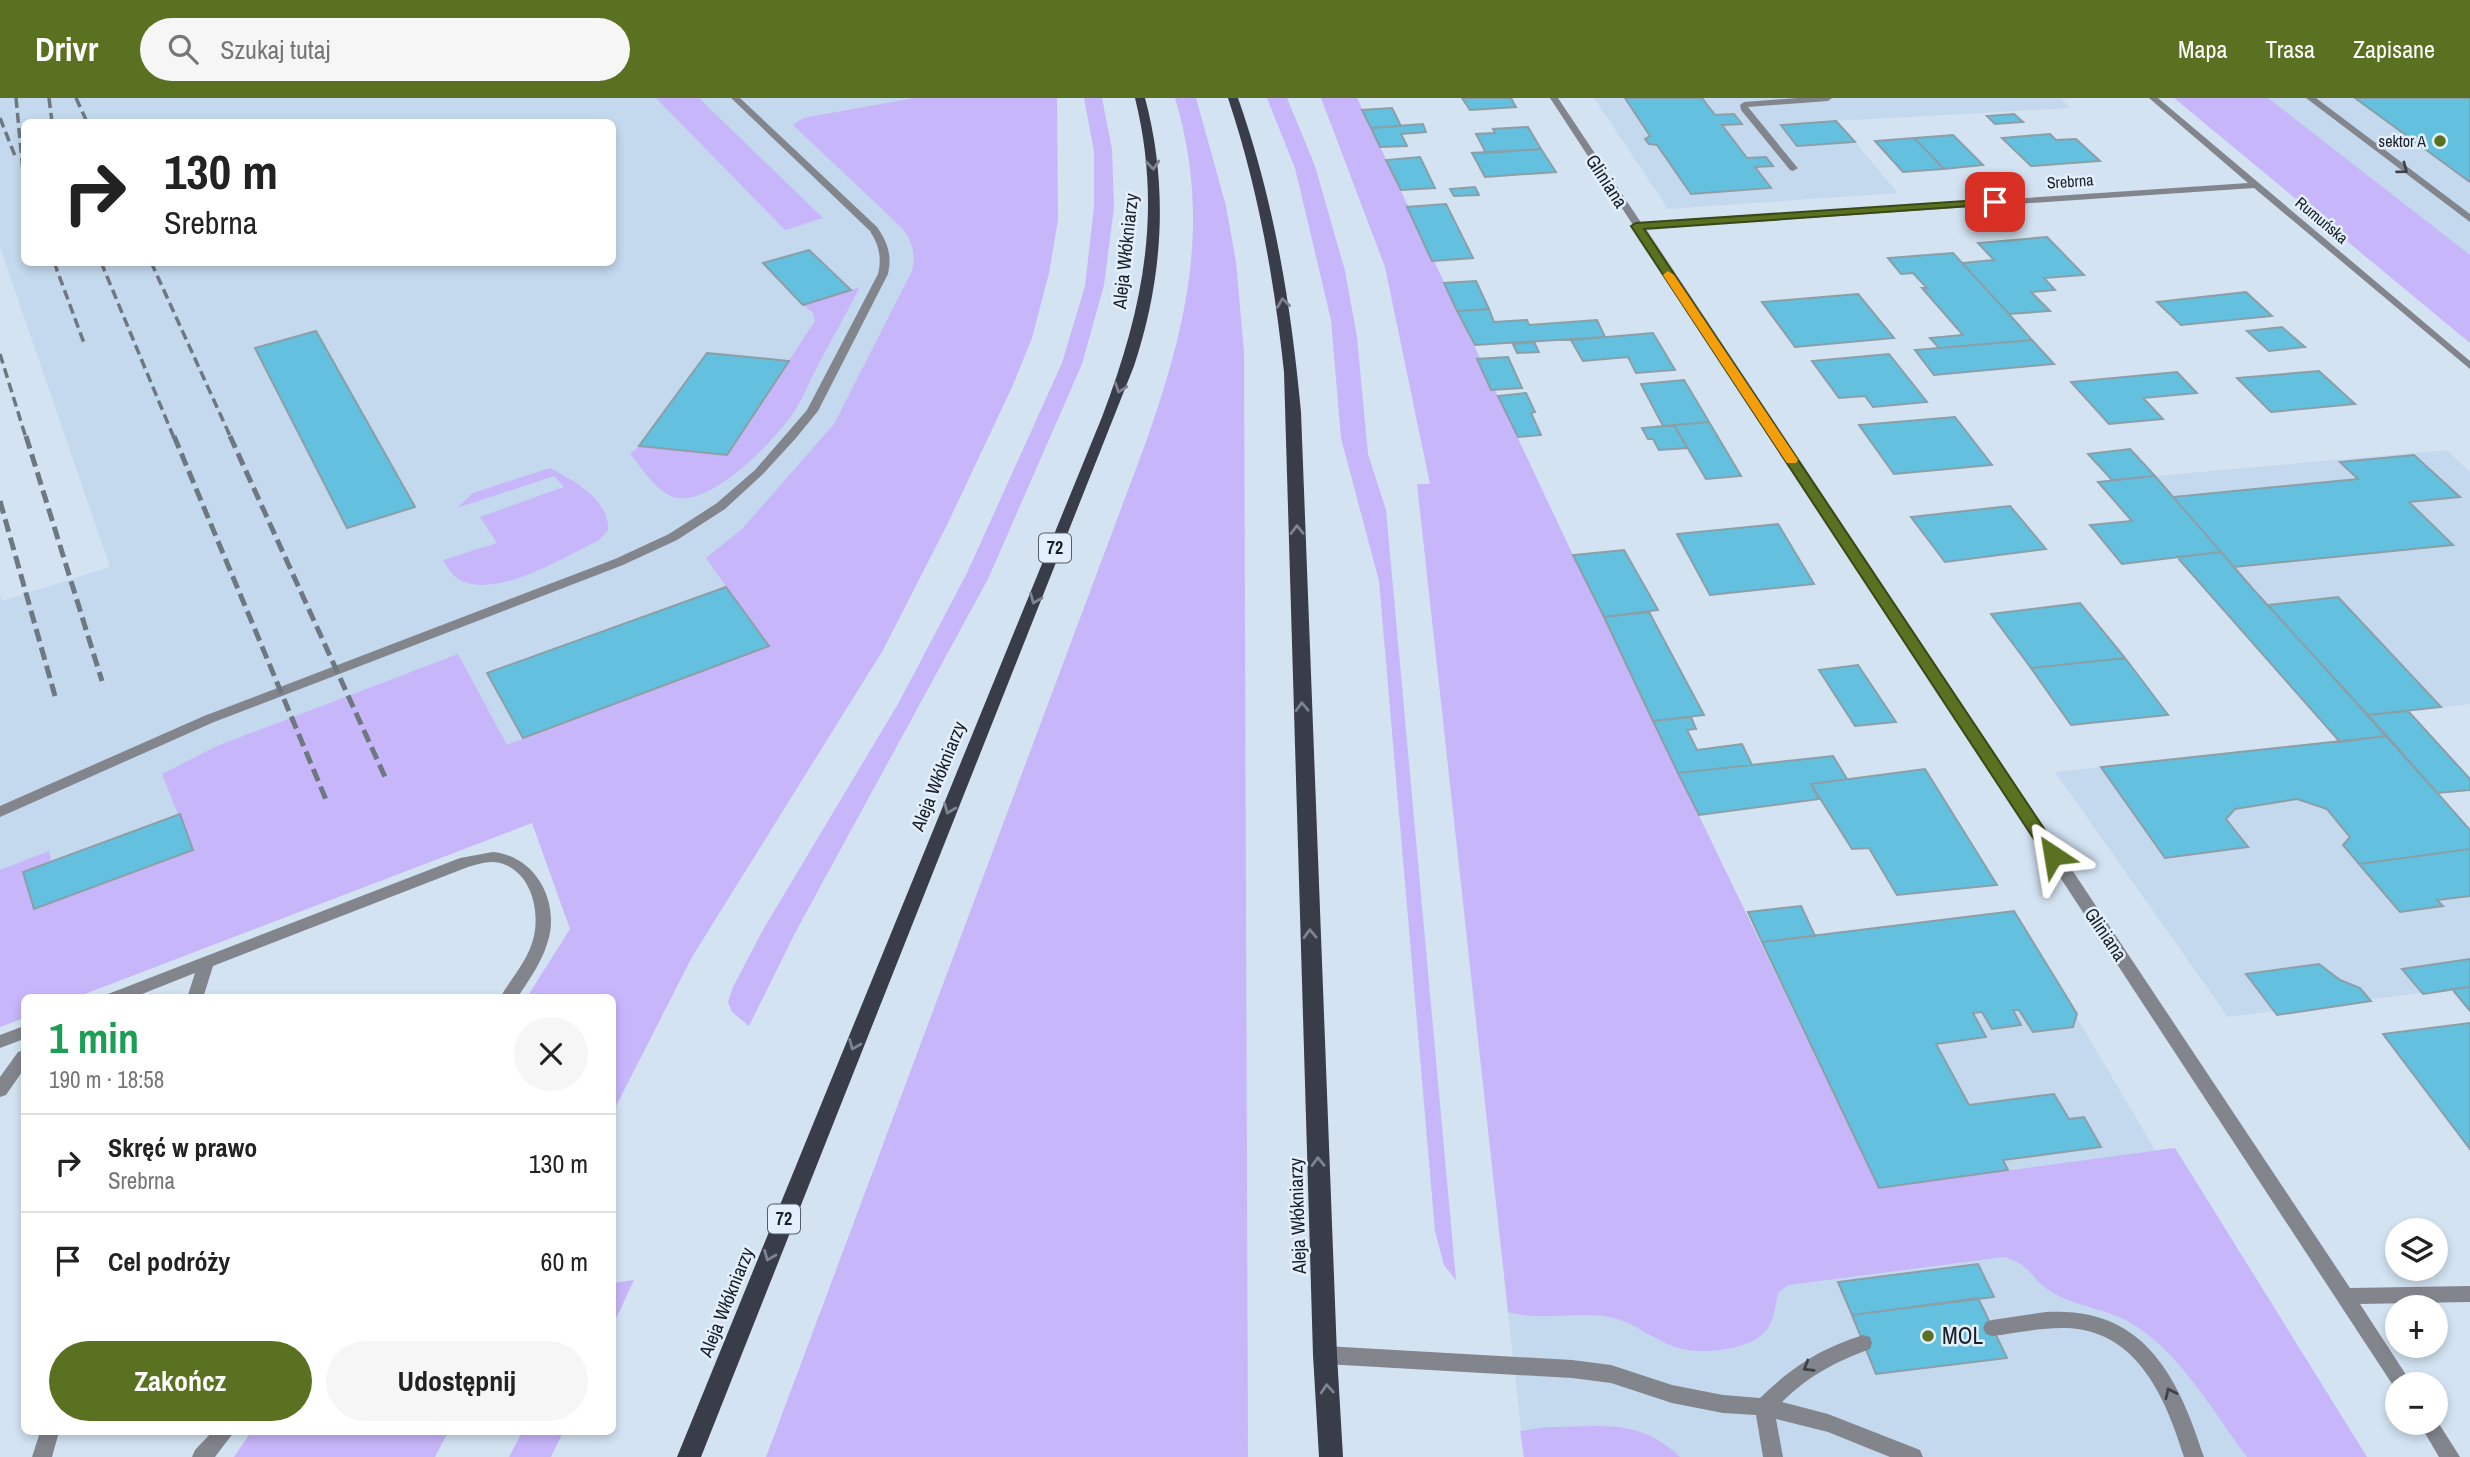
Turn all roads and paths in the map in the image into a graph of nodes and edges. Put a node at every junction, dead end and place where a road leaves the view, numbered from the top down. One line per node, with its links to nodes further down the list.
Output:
1 (735, 98): 13 (street)
2 (1140, 98): 34 (main road, Aleja Włókniarzy / 72, one-way to 34)
3 (1233, 98): 26 (main road, Aleja Włókniarzy, one-way to 3)
4 (1554, 98): 11 (street, Gliniana)
5 (1828, 98): 8 (street)
6 (2153, 98): 9 (street, Rumuńska)
7 (2310, 98): 10 (street, one-way to 10)
8 (1793, 168)
9 (2255, 184): 11 (street, Srebrna); 12 (street, Rumuńska)
10 (2470, 219)
11 (1636, 226): 23 (street, Gliniana)
12 (2470, 366)
13 (0, 812)
14 (207, 961): 15 (street); 16 (street); 17 (street)
15 (124, 994)
16 (196, 994)
17 (511, 994)
18 (21, 1033): 19 (street)
19 (0, 1042)
20 (21, 1061): 21 (street)
21 (0, 1090)
22 (2470, 1294): 23 (street)
23 (2345, 1296): 27 (street, Gliniana)
24 (1992, 1328): 38 (street, one-way to 24)
25 (1863, 1343): 28 (street, one-way to 28)
26 (1325, 1355): 28 (street); 35 (main road, Aleja Włókniarzy, one-way to 26)
27 (2395, 1372)
28 (1764, 1407): 36 (street); 37 (street)
29 (49, 1435): 32 (street)
30 (221, 1435): 33 (street)
31 (2436, 1435): 39 (street)
32 (42, 1457)
33 (202, 1457)
34 (689, 1457)
35 (1331, 1457)
36 (1773, 1457)
37 (1913, 1457)
38 (2194, 1457)
39 (2450, 1457)

